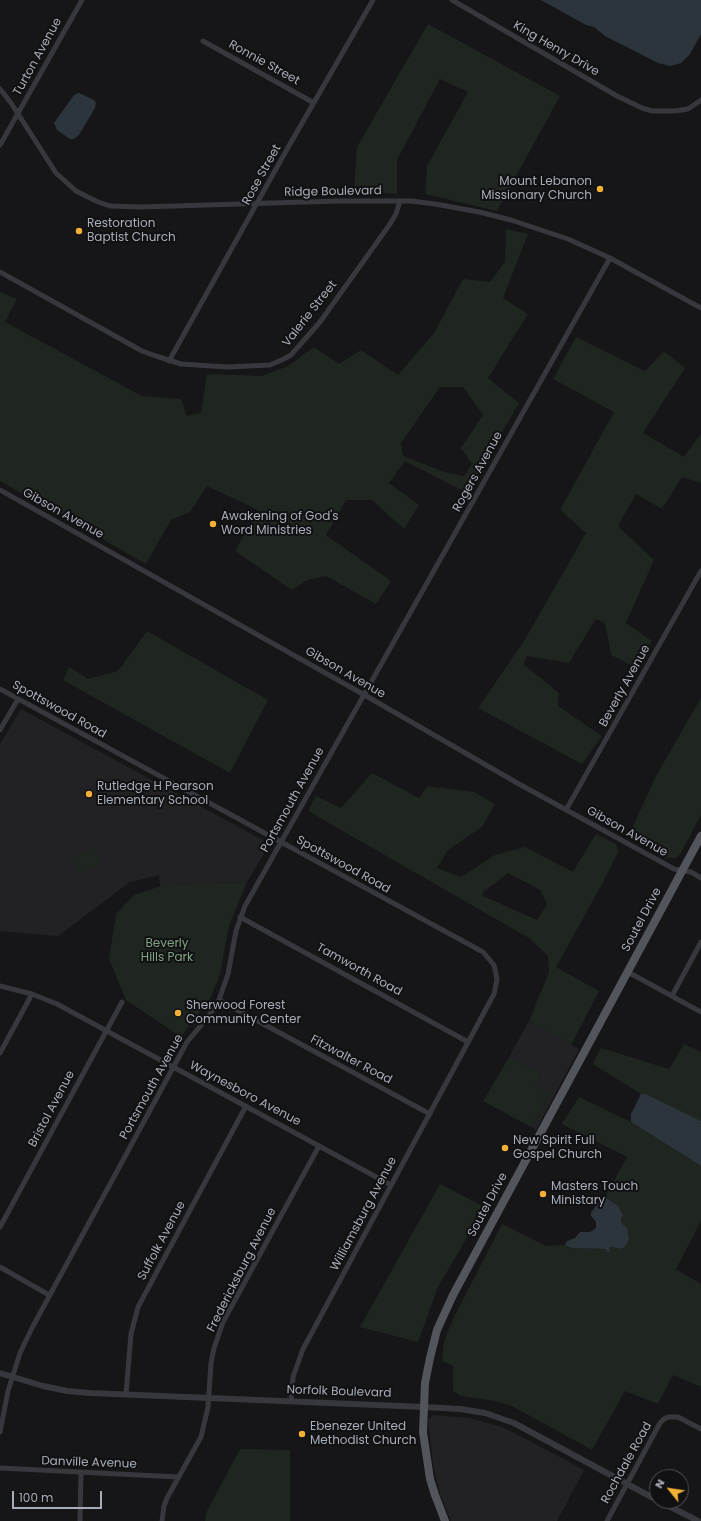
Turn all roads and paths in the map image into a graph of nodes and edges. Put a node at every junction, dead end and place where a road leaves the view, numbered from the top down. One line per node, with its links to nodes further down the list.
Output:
1 (82, 0): 8 (street, Turton Avenue)
2 (373, 0): 7 (street, Rose Street)
3 (452, 0): 6 (street, King Henry Drive)
4 (203, 40): 7 (street, Ronnie Street)
5 (0, 88): 8 (street, Ridge Boulevard)
6 (701, 100)
7 (314, 103): 11 (street, Rose Street)
8 (18, 114): 9 (street, Turton Avenue); 11 (street, Ridge Boulevard)
9 (0, 145)
10 (400, 201): 11 (street, Ridge Boulevard); 12 (street, Ridge Boulevard); 15 (street, Valerie Street)
11 (258, 204): 15 (street, Rose Street)
12 (610, 258): 14 (street, Ridge Boulevard); 19 (street, Rogers Avenue)
13 (0, 272): 15 (street, Valerie Street)
14 (701, 308)
15 (169, 360)
16 (0, 490): 19 (street, Gibson Avenue)
17 (701, 571): 22 (street, Beverly Avenue)
18 (0, 689): 20 (street, Spottswood Road)
19 (364, 695): 22 (street, Gibson Avenue); 24 (street, Portsmouth Avenue)
20 (18, 699): 21 (street); 24 (street, Spottswood Road)
21 (0, 730)
22 (566, 810): 25 (street, Gibson Avenue)
23 (701, 836): 25 (main road, Soutel Drive)
24 (281, 842): 27 (street, Portsmouth Avenue); 37 (street, Spottswood Road)
25 (682, 871): 26 (street, Gibson Avenue); 29 (main road, Soutel Drive)
26 (701, 878)
27 (240, 917): 33 (street, Portsmouth Avenue); 37 (street, Tamworth Road)
28 (701, 942): 32 (street)
29 (628, 972): 32 (street); 52 (main road, Soutel Drive)
30 (0, 986): 31 (street, Waynesboro Avenue)
31 (32, 994): 36 (street, Waynesboro Avenue); 38 (street)
32 (672, 996): 35 (street)
33 (220, 1000): 39 (street, Portsmouth Avenue); 41 (street, Fitzwalter Road)
34 (122, 1002): 36 (street, Bristol Avenue)
35 (701, 1012)
36 (106, 1030): 39 (street, Waynesboro Avenue); 44 (street, Bristol Avenue)
37 (468, 1042): 41 (street, Williamsburg Avenue)
38 (0, 1053)
39 (173, 1067): 40 (street, Waynesboro Avenue); 46 (street, Portsmouth Avenue)
40 (246, 1106): 42 (street, Waynesboro Avenue); 49 (street, Suffolk Avenue)
41 (430, 1114): 43 (street, Williamsburg Avenue)
42 (319, 1146): 43 (street, Waynesboro Avenue); 50 (street, Fredericksburg Avenue)
43 (391, 1185): 51 (street, Williamsburg Avenue)
44 (0, 1227)
45 (0, 1267): 46 (street)
46 (49, 1295): 48 (street, Portsmouth Avenue)
47 (0, 1373): 48 (street, Norfolk Boulevard)
48 (12, 1377): 49 (street, Norfolk Boulevard); 54 (street, Portsmouth Avenue)
49 (126, 1394): 50 (street, Norfolk Boulevard)
50 (209, 1398): 51 (street, Norfolk Boulevard); 57 (street, Fredericksburg Avenue)
51 (291, 1401): 52 (street, Norfolk Boulevard)
52 (424, 1407): 58 (street, Norfolk Boulevard); 63 (main road, Soutel Drive)
53 (701, 1429): 58 (street, Rochdale Road)
54 (0, 1432)
55 (0, 1468): 56 (street, Danville Avenue)
56 (81, 1473): 57 (street, Danville Avenue); 61 (street)
57 (178, 1477): 62 (street, Fredericksburg Avenue)
58 (627, 1484): 59 (street, Norfolk Boulevard); 64 (street, Rochdale Road)
59 (649, 1495)
60 (675, 1509): 65 (street, Norfolk Boulevard)
61 (80, 1521)
62 (162, 1521)
63 (445, 1521)
64 (607, 1521)
65 (698, 1521)

